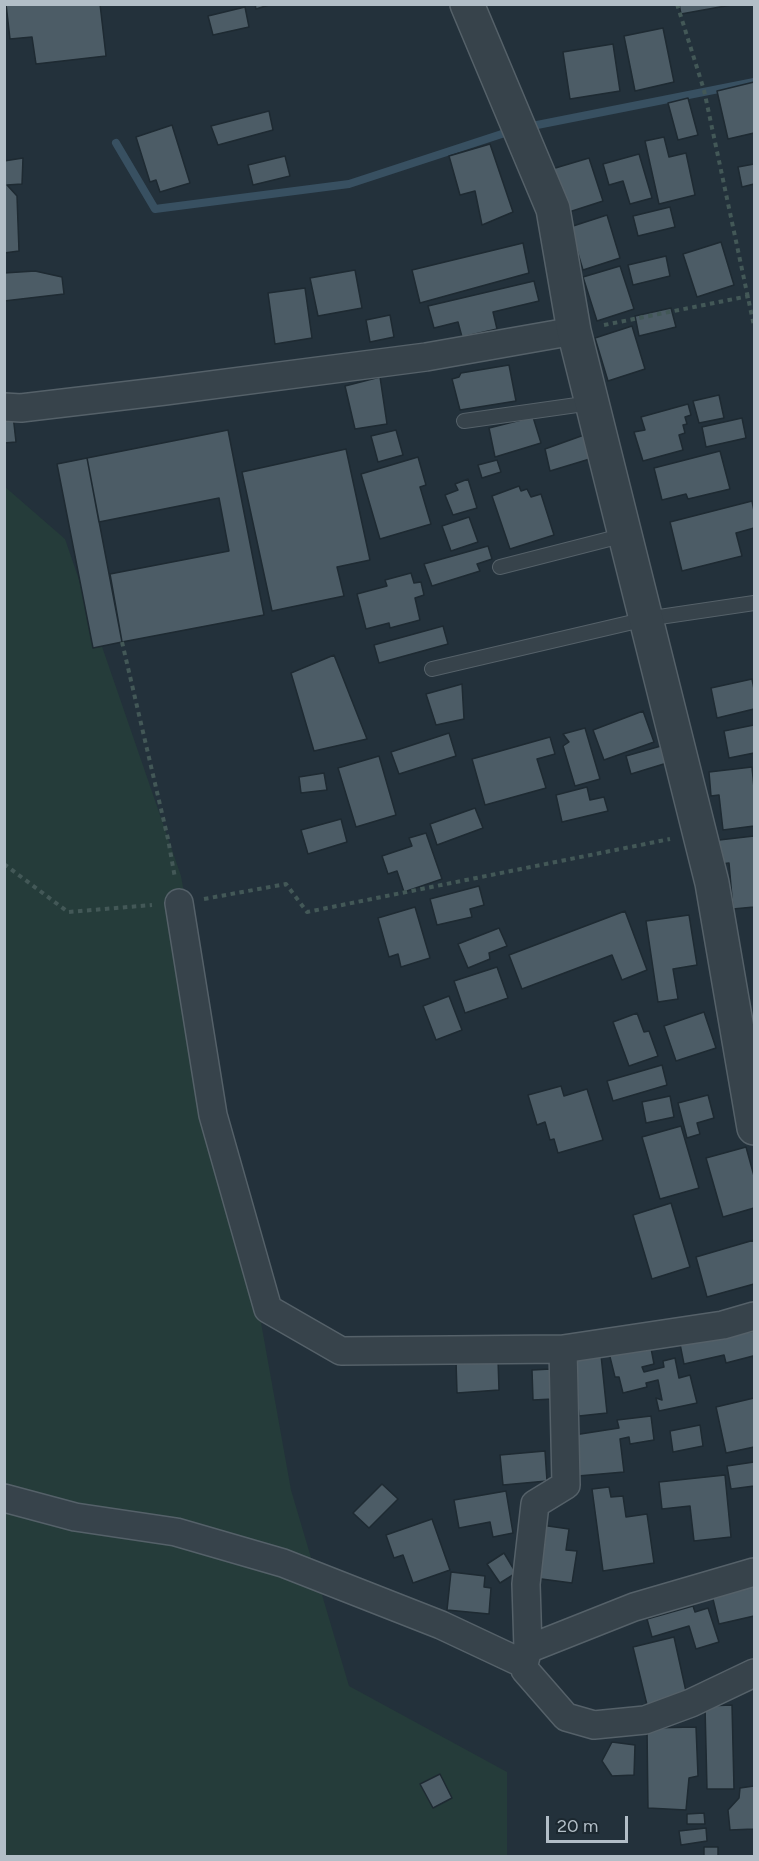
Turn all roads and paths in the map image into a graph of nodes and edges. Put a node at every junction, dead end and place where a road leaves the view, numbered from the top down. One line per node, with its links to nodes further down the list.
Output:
1 (467, 4): 5 (street)
2 (677, 4): 3 (path)
3 (752, 295): 4 (path); 5 (path)
4 (754, 326)
5 (574, 331): 6 (street); 7 (street)
6 (591, 403): 8 (lane); 9 (street)
7 (4, 407)
8 (464, 421)
9 (625, 535): 10 (lane); 12 (street)
10 (500, 567)
11 (754, 603): 12 (lane)
12 (646, 619): 14 (lane); 15 (street)
13 (122, 642): 17 (path)
14 (432, 669)
15 (700, 833): 17 (path); 18 (street)
16 (4, 864): 17 (path)
17 (179, 903): 20 (street)
18 (754, 1128)
19 (754, 1316): 20 (street)
20 (563, 1348): 23 (street)
21 (4, 1498): 23 (street)
22 (754, 1572): 23 (street)
23 (526, 1657): 24 (street)
24 (754, 1673)

